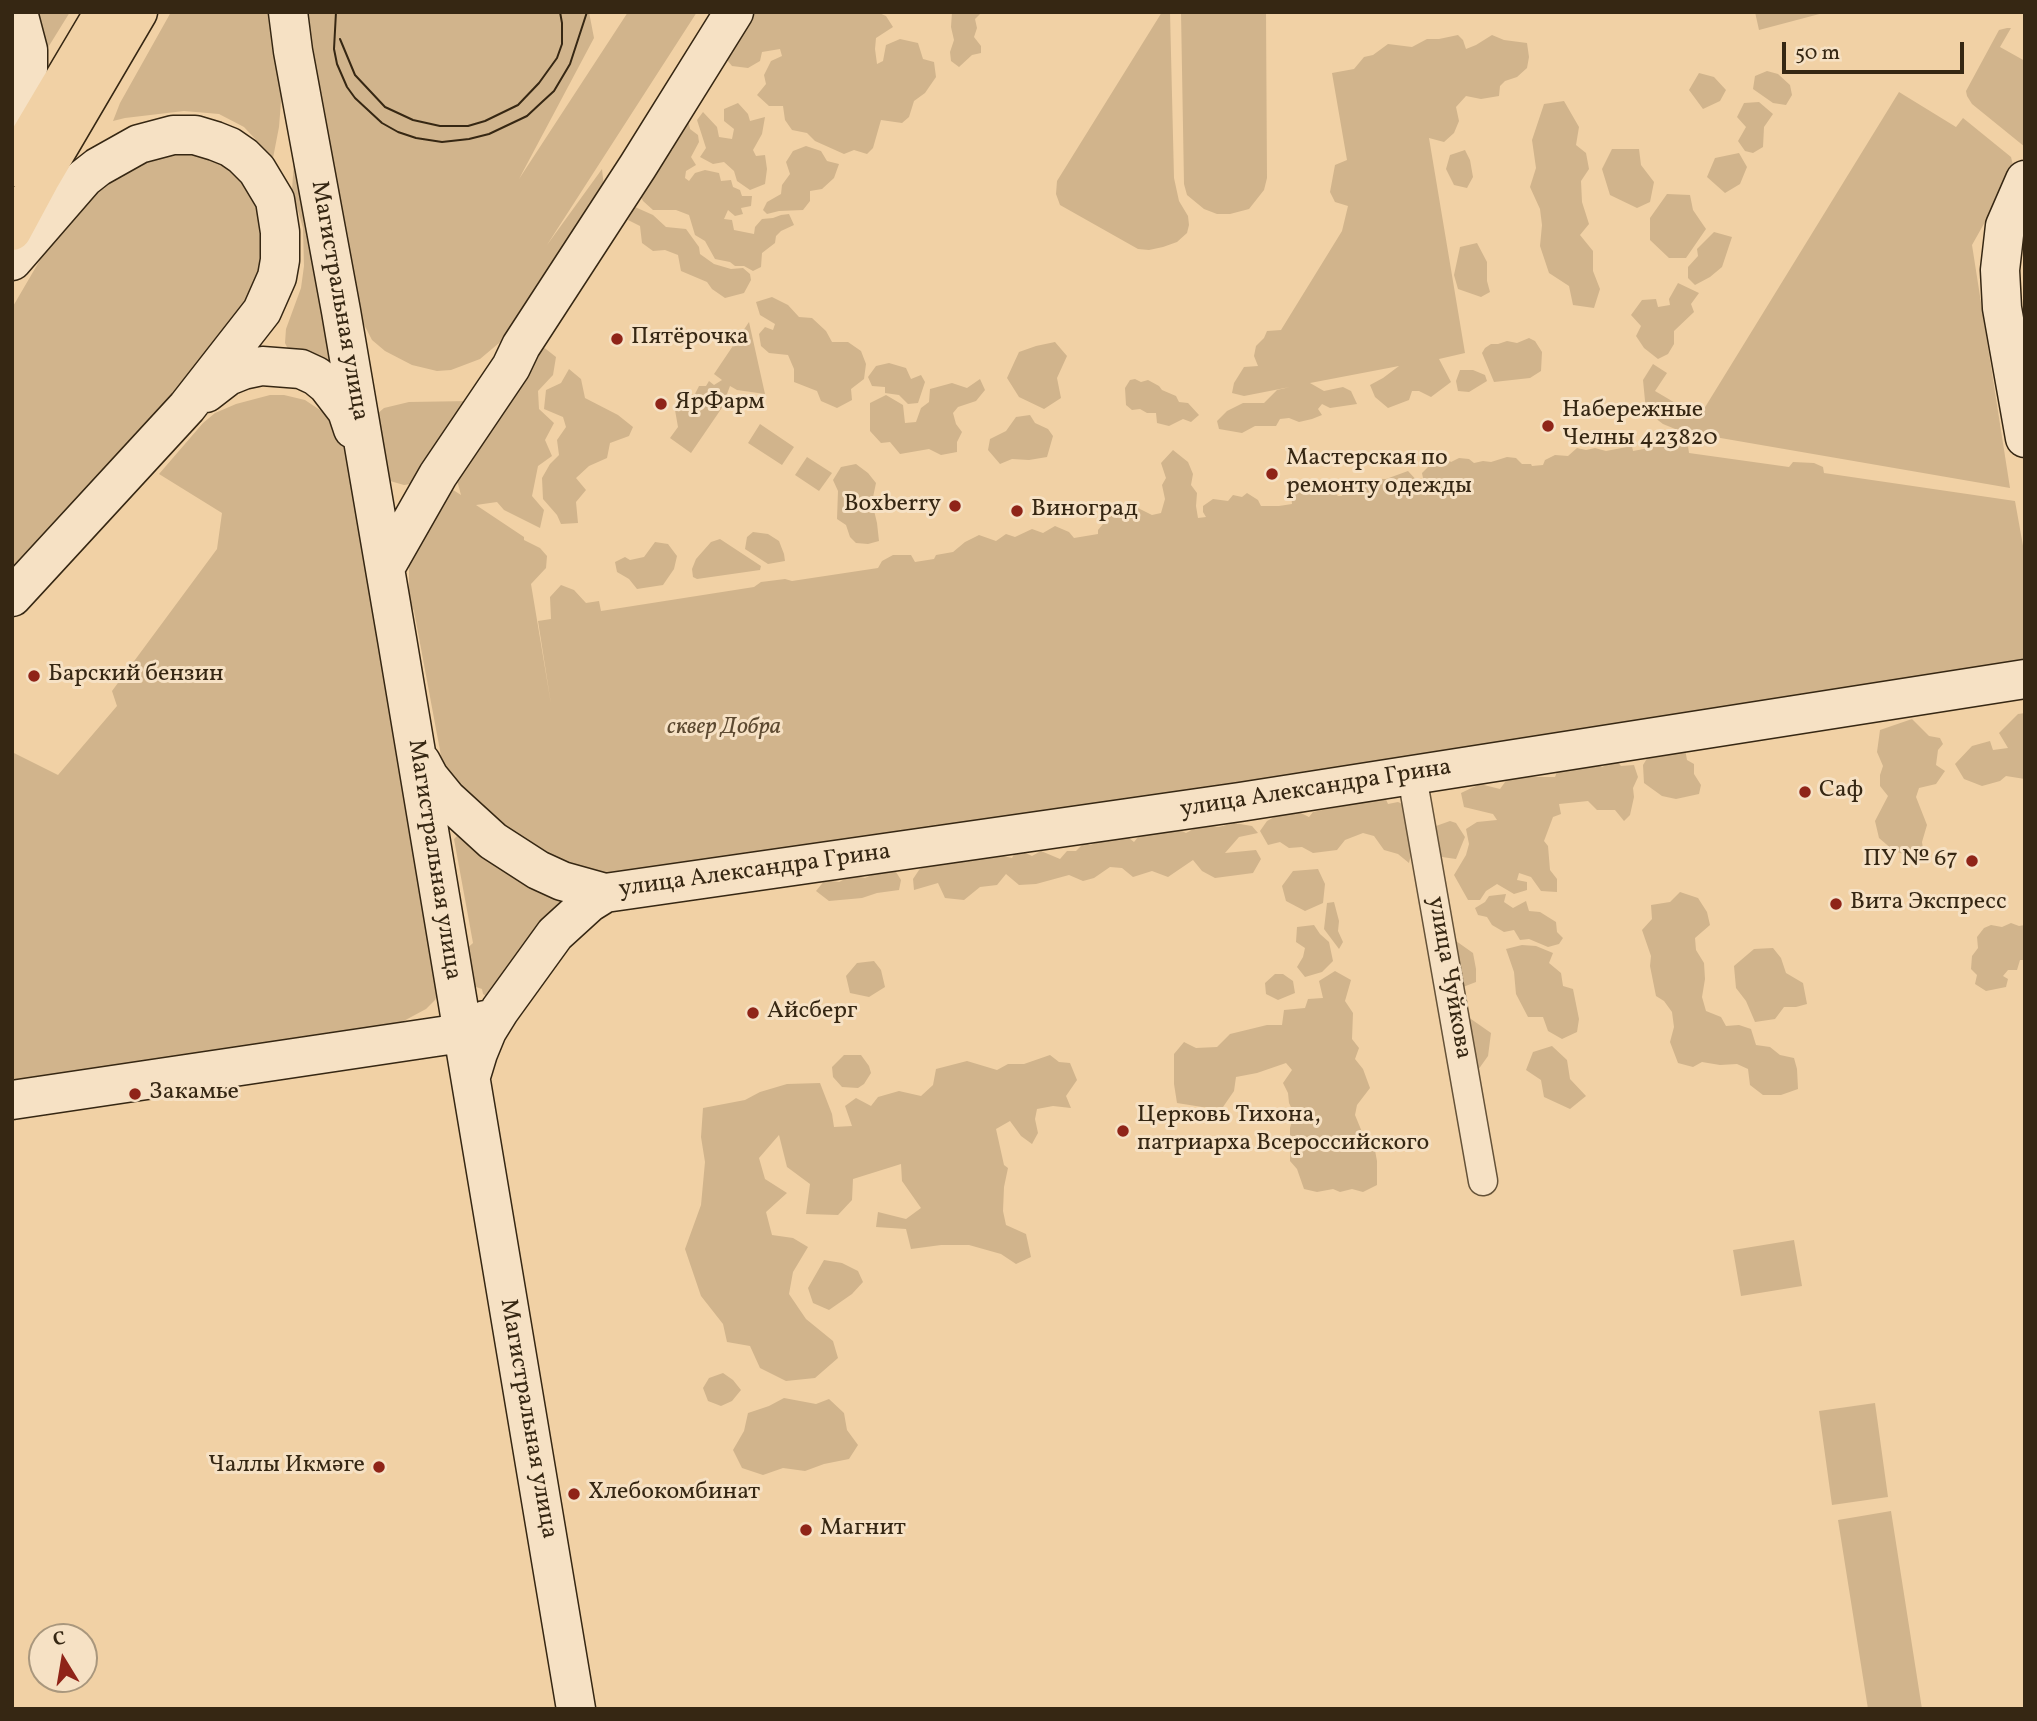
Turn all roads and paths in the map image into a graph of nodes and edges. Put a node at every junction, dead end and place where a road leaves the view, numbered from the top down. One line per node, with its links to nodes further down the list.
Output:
1 (18, 12): 6 (main road)
2 (104, 12): 7 (main road)
3 (138, 12): 9 (main road)
4 (288, 12): 13 (main road, Магистральная улица)
5 (734, 12): 14 (main road)
6 (12, 126)
7 (12, 167)
8 (2025, 180): 12 (main road)
9 (12, 231)
10 (12, 261): 11 (main road)
11 (187, 407): 13 (main road); 15 (main road)
12 (2025, 438)
13 (370, 477): 14 (main road, Магистральная улица)
14 (385, 568): 17 (main road, Магистральная улица)
15 (12, 597)
16 (2025, 679): 18 (main road, улица Александра Грина)
17 (416, 752): 19 (main road); 20 (main road, Магистральная улица)
18 (1412, 776): 19 (main road, улица Александра Грина); 26 (street, улица Чуйкова)
19 (605, 893): 21 (main road)
20 (453, 981): 22 (main road, Магистральная улица); 23 (main road)
21 (514, 990): 22 (main road); 24 (main road)
22 (462, 1033): 23 (main road); 24 (main road, Магистральная улица)
23 (392, 1042): 24 (main road); 25 (main road)
24 (470, 1082): 27 (main road, Магистральная улица)
25 (12, 1100)
26 (1483, 1181)
27 (576, 1709)

